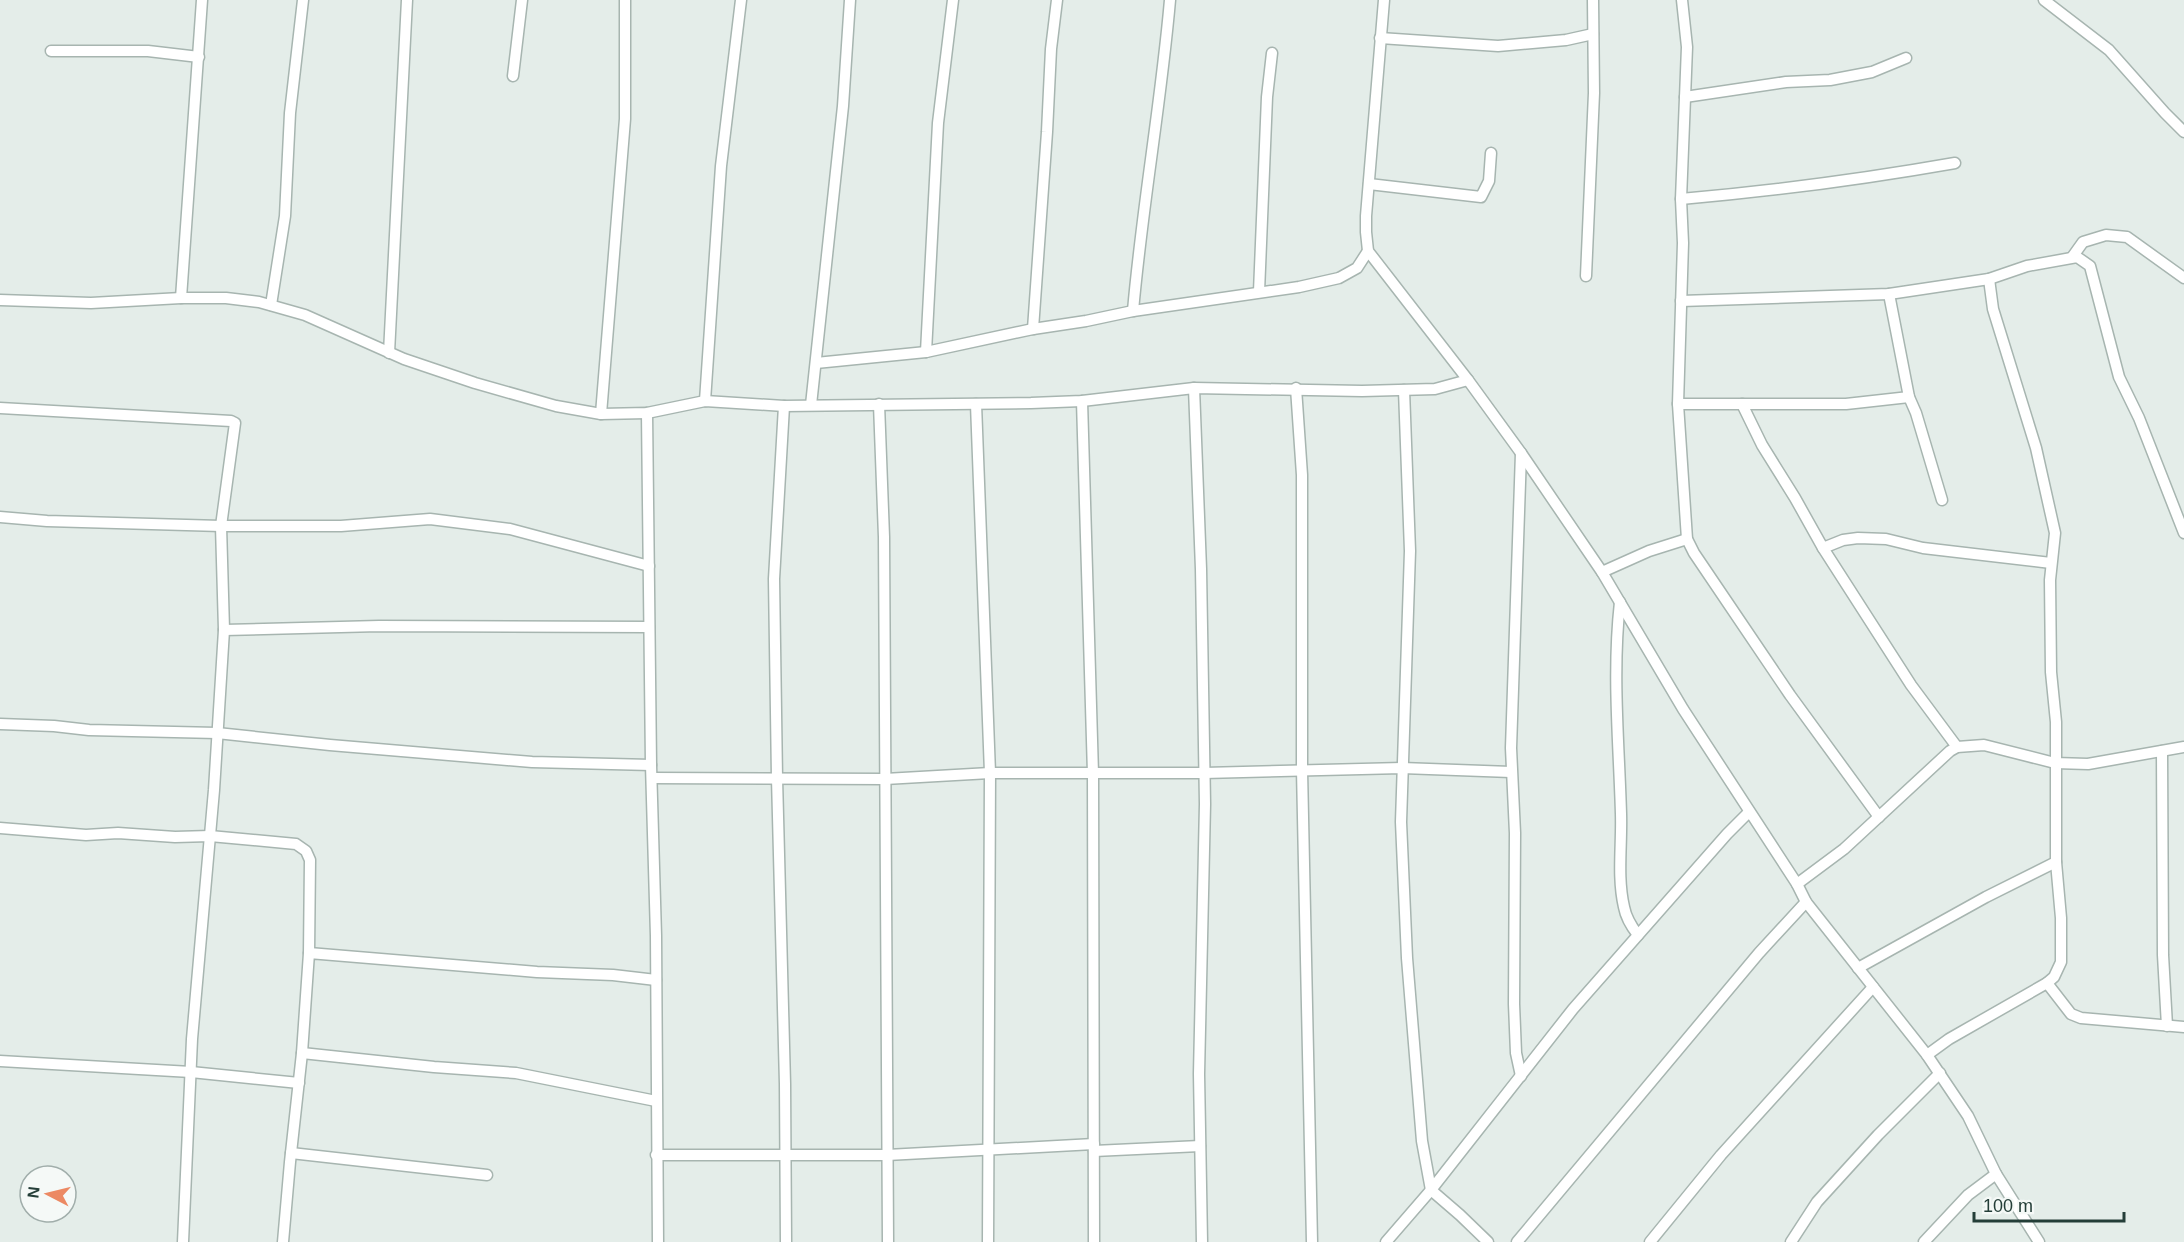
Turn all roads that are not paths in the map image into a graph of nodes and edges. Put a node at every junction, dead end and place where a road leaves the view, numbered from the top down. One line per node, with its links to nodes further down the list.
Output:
1 (202, 0): 19 (street)
2 (303, 0): 38 (street)
3 (407, 0): 42 (street)
4 (522, 0): 21 (street)
5 (625, 0): 59 (street)
6 (741, 0): 49 (street)
7 (850, 0): 43 (street)
8 (953, 0): 41 (street)
9 (1058, 0): 40 (street)
10 (1170, 0): 39 (street)
11 (1384, 0): 16 (street)
12 (1593, 0): 15 (street)
13 (1682, 0): 22 (street)
14 (2044, 0): 23 (street)
15 (1593, 34): 16 (street); 30 (street)
16 (1380, 38): 26 (street)
17 (51, 51): 19 (street)
18 (1272, 53): 33 (street)
19 (199, 57): 35 (street)
20 (1906, 58): 22 (street)
21 (513, 76)
22 (1685, 97): 27 (street)
23 (2184, 132)
24 (1491, 153): 26 (street)
25 (1955, 163): 27 (street)
26 (1369, 184): 28 (street)
27 (1681, 199): 37 (street)
28 (1368, 250): 33 (street); 44 (street)
29 (2073, 256): 31 (street); 32 (street); 64 (street)
30 (1586, 276)
31 (2184, 278)
32 (1989, 279): 34 (street); 67 (street)
33 (1259, 292): 39 (street)
34 (1889, 294): 37 (street); 48 (street)
35 (181, 298): 36 (street); 38 (street)
36 (0, 300)
37 (1681, 301): 53 (street)
38 (271, 305): 42 (street)
39 (1133, 310): 40 (street)
40 (1033, 329): 41 (street)
41 (926, 352): 43 (street)
42 (389, 353): 59 (street)
43 (816, 363): 55 (street)
44 (1468, 380): 47 (street); 60 (street)
45 (1194, 388): 46 (street); 50 (street); 85 (street)
46 (1296, 388): 47 (street); 81 (street)
47 (1404, 390): 80 (street)
48 (1909, 397): 54 (street); 61 (street)
49 (705, 401): 56 (street); 58 (street)
50 (1082, 401): 52 (street); 84 (street)
51 (879, 404): 52 (street); 55 (street); 88 (street)
52 (976, 404): 82 (street)
53 (1678, 404): 54 (street); 65 (street)
54 (1742, 404): 66 (street)
55 (811, 405): 56 (street)
56 (784, 406): 87 (street)
57 (0, 408): 63 (street)
58 (647, 413): 59 (street); 68 (street)
59 (601, 414)
60 (1521, 453): 69 (street); 83 (street)
61 (1942, 500)
62 (0, 517): 63 (street)
63 (220, 526): 68 (street); 72 (street)
64 (2184, 533)
65 (1687, 539): 69 (street); 90 (street)
66 (1823, 548): 67 (street); 75 (street)
67 (2051, 563): 78 (street)
68 (649, 566): 71 (street)
69 (1602, 572): 70 (street)
70 (1620, 602): 89 (street); 96 (street)
71 (649, 627): 72 (street); 79 (street)
72 (224, 630): 74 (street)
73 (0, 724): 74 (street)
74 (217, 733): 79 (street); 92 (street)
75 (1958, 747): 78 (street); 90 (street)
76 (2184, 747): 77 (street)
77 (2162, 752): 78 (street); 102 (street)
78 (2055, 764): 93 (street)
79 (651, 765): 86 (street)
80 (1402, 768): 81 (street); 83 (street); 121 (street)
81 (1302, 770): 85 (street); 130 (street)
82 (990, 772): 84 (street); 88 (street); 114 (street)
83 (1511, 772): 109 (street)
84 (1093, 774): 85 (street); 113 (street)
85 (1204, 774): 112 (street)
86 (652, 778): 87 (street); 99 (street)
87 (777, 778): 88 (street); 118 (street)
88 (885, 779): 117 (street)
89 (1749, 812): 94 (street); 96 (street)
90 (1879, 816): 94 (street)
91 (0, 828): 92 (street)
92 (210, 836): 97 (street); 107 (street)
93 (2056, 862): 98 (street); 100 (street)
94 (1797, 884): 95 (street)
95 (1806, 902): 98 (street); 133 (street)
96 (1638, 935): 109 (street)
97 (309, 953): 99 (street); 104 (street)
98 (1857, 968): 101 (street)
99 (656, 980): 111 (street)
100 (2047, 983): 102 (street); 105 (street)
101 (1873, 987): 105 (street); 134 (street)
102 (2167, 1026): 103 (street)
103 (2184, 1027)
104 (302, 1053): 110 (street); 111 (street)
105 (1928, 1055): 108 (street)
106 (0, 1061): 107 (street)
107 (191, 1072): 110 (street); 122 (street)
108 (1940, 1073): 119 (street); 135 (street)
109 (1521, 1076): 121 (street)
110 (299, 1083): 115 (street)
111 (656, 1101): 116 (street)
112 (1200, 1146): 113 (street); 129 (street)
113 (1094, 1148): 114 (street); 128 (street)
114 (988, 1150): 117 (street); 127 (street)
115 (291, 1153): 120 (street); 123 (street)
116 (656, 1155): 118 (street); 124 (street)
117 (887, 1155): 118 (street); 126 (street)
118 (786, 1156): 125 (street)
119 (1996, 1174): 136 (street); 137 (street)
120 (486, 1175)
121 (1431, 1190): 131 (street); 132 (street)
122 (183, 1242)
123 (283, 1242)
124 (658, 1242)
125 (786, 1242)
126 (888, 1242)
127 (988, 1242)
128 (1094, 1242)
129 (1202, 1242)
130 (1312, 1242)
131 (1386, 1242)
132 (1488, 1242)
133 (1517, 1242)
134 (1650, 1242)
135 (1791, 1242)
136 (1924, 1242)
137 (2039, 1242)

